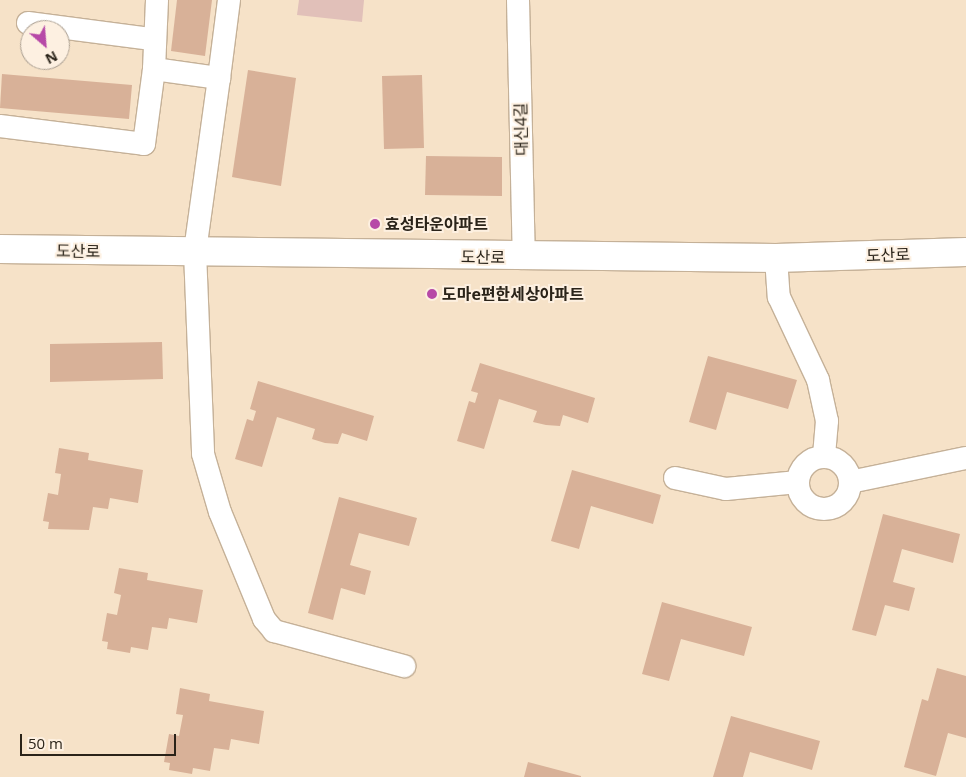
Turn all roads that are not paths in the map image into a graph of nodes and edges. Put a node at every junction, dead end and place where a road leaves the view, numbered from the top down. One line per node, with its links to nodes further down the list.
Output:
1 (157, 0): 5 (street)
2 (229, 0): 7 (street)
3 (518, 0): 12 (street, 대신4길)
4 (70, 28): 5 (street)
5 (152, 39): 6 (street)
6 (154, 69): 7 (street); 8 (street)
7 (219, 78): 10 (street)
8 (0, 126)
9 (0, 250): 10 (main road, 도산로)
10 (195, 252): 12 (main road, 도산로); 19 (street)
11 (966, 252): 13 (main road, 도산로)
12 (524, 258): 13 (main road, 도산로)
13 (776, 258): 14 (street)
14 (824, 457): 17 (street); 18 (street)
15 (966, 458): 18 (street)
16 (676, 478): 17 (street)
17 (798, 482): 18 (street)
18 (850, 482)
19 (404, 666)

